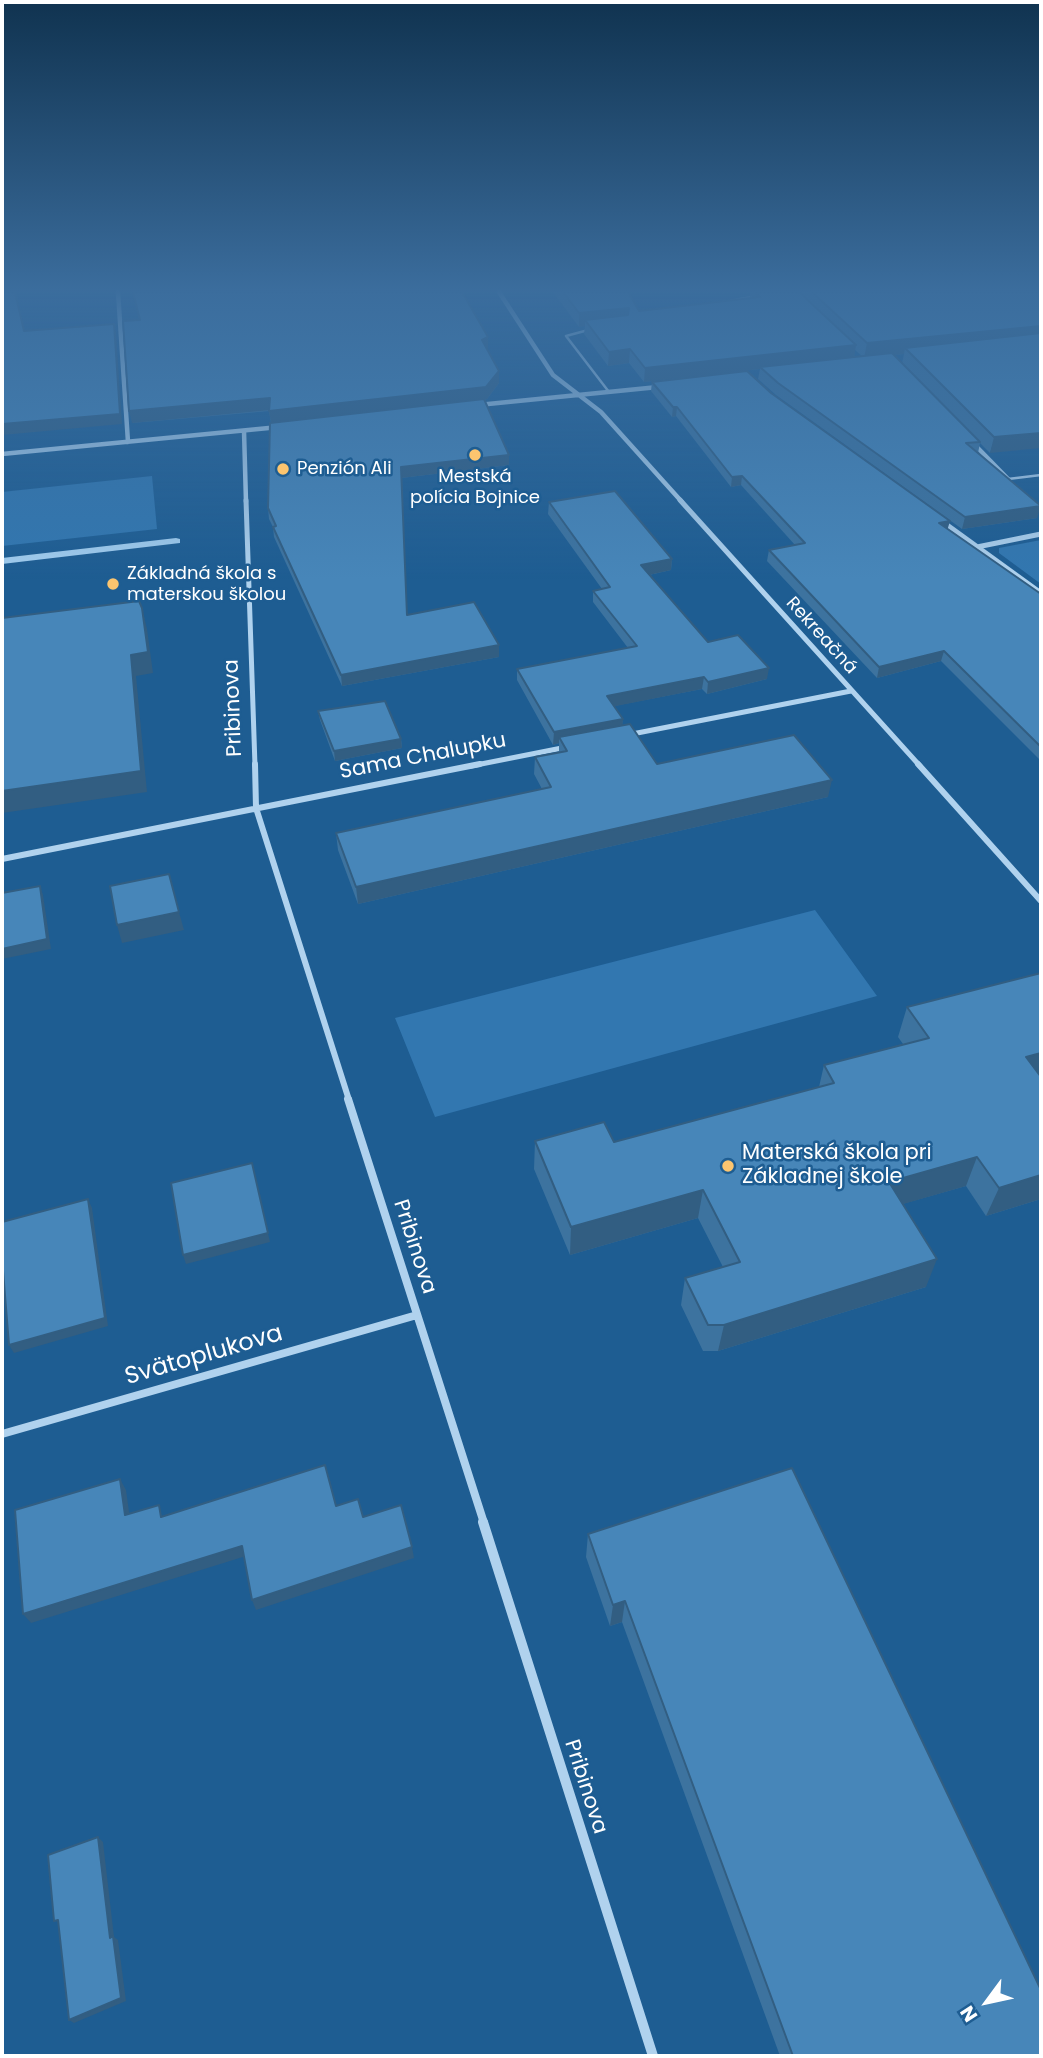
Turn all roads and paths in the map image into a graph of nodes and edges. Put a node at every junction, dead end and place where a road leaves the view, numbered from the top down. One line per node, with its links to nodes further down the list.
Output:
1 (124, 388): 11 (street)
2 (568, 388): 6 (street, Rekreačná)
3 (605, 388): 5 (lane)
4 (643, 388): 5 (street)
5 (608, 392): 6 (street)
6 (576, 395): 7 (street); 20 (street, Rekreačná)
7 (476, 406)
8 (285, 426): 9 (street)
9 (244, 431): 11 (street); 23 (street, Pribinova)
10 (971, 441): 14 (street)
11 (128, 442): 12 (street)
12 (2, 454)
13 (1041, 475): 14 (lane)
14 (1008, 479): 15 (street)
15 (1016, 487)
16 (934, 516): 18 (street)
17 (1041, 534): 18 (street)
18 (977, 547): 19 (street)
19 (1041, 593)
20 (851, 691): 21 (street); 25 (street, Rekreačná)
21 (621, 736)
22 (580, 744): 23 (street, Sama Chalupku)
23 (256, 808): 24 (street, Sama Chalupku); 26 (street, Pribinova)
24 (2, 859)
25 (1041, 901)
26 (416, 1315): 27 (street, Svätoplukova); 28 (street, Pribinova)
27 (2, 1434)
28 (653, 2056)

